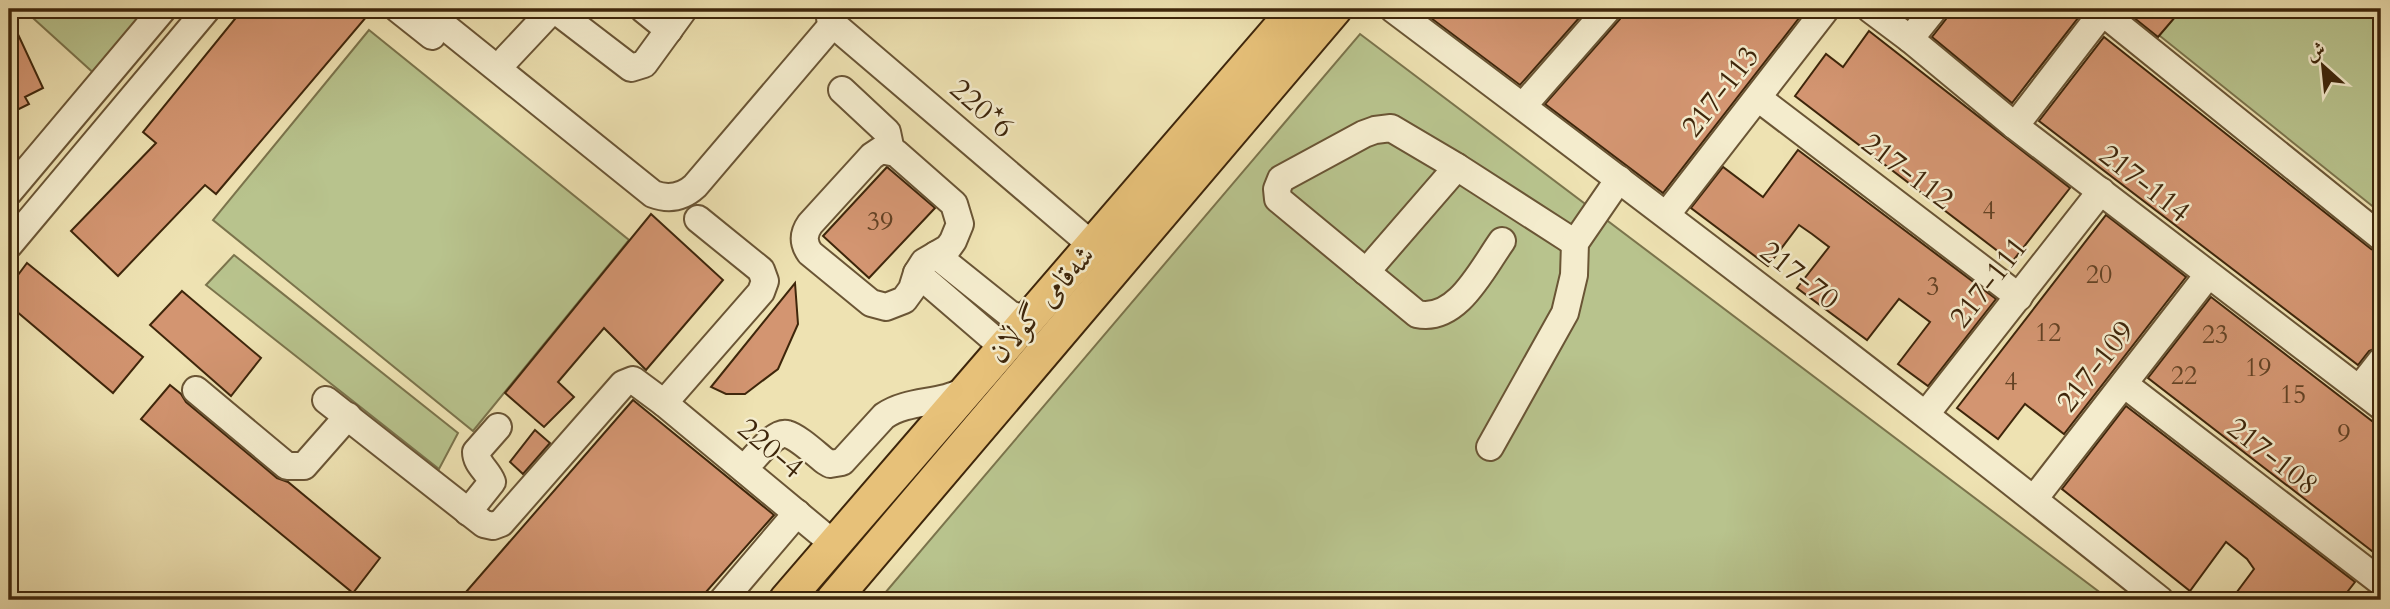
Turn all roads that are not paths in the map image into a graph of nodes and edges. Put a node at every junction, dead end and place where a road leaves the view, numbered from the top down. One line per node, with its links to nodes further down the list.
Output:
1 (163, 9): 28 (street)
2 (207, 9): 35 (street)
3 (398, 9): 20 (street)
4 (423, 9): 16 (street)
5 (449, 9): 19 (street)
6 (554, 9): 17 (street); 19 (street)
7 (643, 9): 17 (street)
8 (1296, 9): 36 (main road, شەقامی گوڵان)
9 (1335, 9): 63 (main road, شەقامی گوڵان)
10 (1393, 9): 23 (street, 217-70)
11 (1608, 9): 23 (street)
12 (1826, 9): 22 (street, 217-113)
13 (1870, 9): 18 (street, 217-114)
14 (1934, 9): 18 (street)
15 (2104, 10): 24 (street); 32 (street)
16 (831, 17): 19 (street); 36 (street, 220*6)
17 (676, 19)
18 (1910, 38): 24 (street, 217-114)
19 (507, 58)
20 (497, 89)
21 (842, 90): 25 (street)
22 (1758, 98): 30 (street, 217-113); 40 (street, 217-112)
23 (1523, 106): 27 (street, 217-70)
24 (2015, 126): 29 (street, 217-114)
25 (891, 151): 37 (street); 37 (street)
26 (1457, 167): 34 (street); 38 (street); 38 (street)
27 (1619, 179): 30 (street, 217-70); 34 (street)
28 (9, 190)
29 (2101, 191): 39 (street, 217-114); 40 (street, 217-111)
30 (1667, 214): 51 (street, 217-70)
31 (698, 219): 49 (street)
32 (2381, 237)
33 (1502, 241): 38 (street)
34 (1575, 243): 54 (street)
35 (9, 245)
36 (1093, 246): 41 (main road, شەقامی گوڵان)
37 (926, 264): 41 (street); 42 (street)
38 (1366, 272)
39 (2208, 275): 44 (street, 217-109); 45 (street, 217-114)
40 (2019, 297): 51 (street, 217-111)
41 (1028, 319): 42 (main road, شەقامی گوڵان)
42 (1003, 347): 47 (main road, شەقامی گوڵان)
43 (2381, 361): 45 (street)
44 (2124, 384): 56 (street, 217-109); 60 (street, 217-108)
45 (2359, 389): 50 (street, 217-114)
46 (196, 390): 52 (street)
47 (966, 390): 55 (street); 59 (main road, شەقامی گوڵان)
48 (326, 400): 52 (street)
49 (664, 403): 55 (street, 220-4); 57 (street, 220-4)
50 (2381, 406)
51 (1926, 414): 56 (street, 217-70)
52 (348, 416): 57 (street)
53 (498, 427): 57 (street)
54 (1490, 447)
55 (744, 469): 58 (street, 220-4)
56 (2034, 499): 64 (street, 217-70)
57 (468, 512)
58 (797, 513): 59 (street, 220-4); 62 (street)
59 (835, 545): 61 (main road, شەقامی گوڵان)
60 (2381, 582)
61 (792, 596)
62 (723, 600)
63 (833, 600)
64 (2160, 600)

